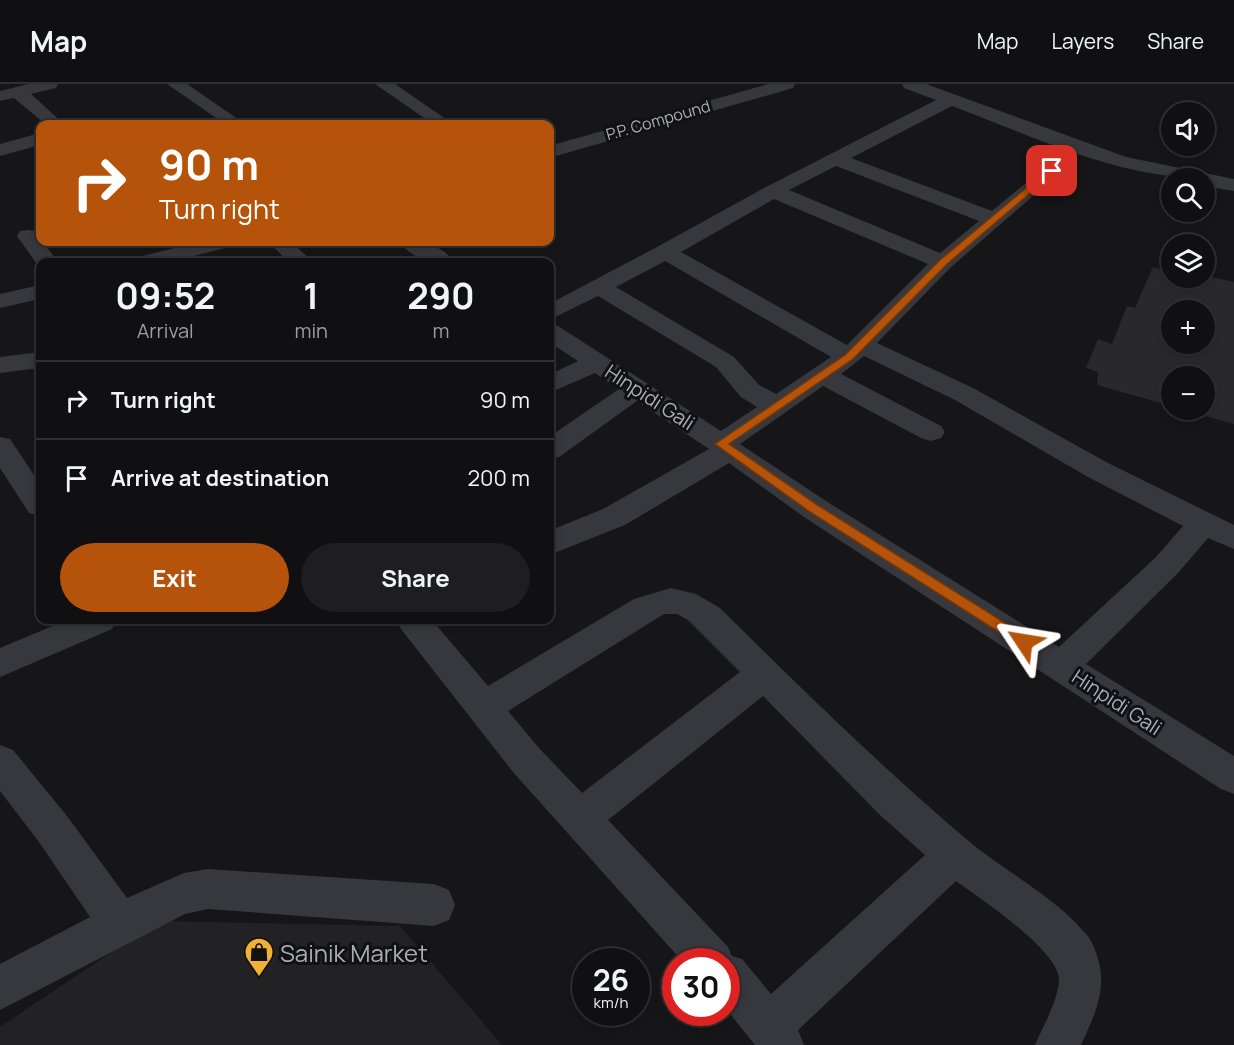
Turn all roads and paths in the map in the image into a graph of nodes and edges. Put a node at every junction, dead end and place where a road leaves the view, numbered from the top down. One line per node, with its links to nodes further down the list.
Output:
1 (50, 84): 6 (street)
2 (175, 84): 10 (street)
3 (383, 84): 11 (street)
4 (788, 84): 14 (street, P.P. Compound)
5 (910, 84): 8 (street)
6 (18, 92): 7 (street); 9 (street)
7 (0, 96)
8 (951, 99): 15 (street); 16 (street)
9 (50, 120)
10 (230, 120)
11 (437, 120)
12 (36, 140): 13 (street)
13 (0, 150)
14 (554, 151)
15 (835, 159): 20 (street); 21 (street)
16 (1161, 170)
17 (1052, 171): 21 (street)
18 (1215, 182): 19 (street)
19 (1234, 185)
20 (773, 191): 27 (street); 32 (street)
21 (994, 219): 32 (street)
22 (28, 236): 28 (street)
23 (204, 246): 26 (street)
24 (284, 246): 30 (street)
25 (417, 246): 31 (street)
26 (178, 252): 29 (street)
27 (665, 252): 33 (street); 38 (street)
28 (44, 258)
29 (159, 258)
30 (297, 258)
31 (437, 258)
32 (943, 262): 38 (street)
33 (599, 287): 36 (street); 45 (street)
34 (36, 293): 35 (street)
35 (0, 301)
36 (554, 310)
37 (554, 334): 40 (street, Hinpidi Gali)
38 (855, 351): 42 (street); 51 (street)
39 (36, 360): 41 (street)
40 (597, 362): 43 (street); 44 (street, Hinpidi Gali)
41 (0, 365)
42 (822, 375): 45 (street); 46 (street)
43 (554, 383)
44 (637, 388): 48 (street); 49 (street, Hinpidi Gali)
45 (776, 406): 49 (street)
46 (931, 432)
47 (0, 446): 50 (street)
48 (554, 446)
49 (726, 447): 53 (street); 57 (street, Hinpidi Gali)
50 (36, 500)
51 (1203, 523): 52 (street); 57 (street)
52 (1234, 538)
53 (554, 542)
54 (91, 624): 56 (street)
55 (416, 624): 59 (street)
56 (0, 663)
57 (1062, 666): 61 (street, Hinpidi Gali)
58 (763, 675): 59 (street); 62 (street); 63 (street)
59 (484, 707): 62 (street)
60 (0, 762): 65 (street)
61 (1234, 777)
62 (579, 819): 66 (street)
63 (954, 855): 69 (street); 70 (street)
64 (434, 905): 65 (street)
65 (120, 925): 67 (street)
66 (700, 948)
67 (0, 988)
68 (740, 992): 69 (street)
69 (775, 1036)
70 (1058, 1045)

